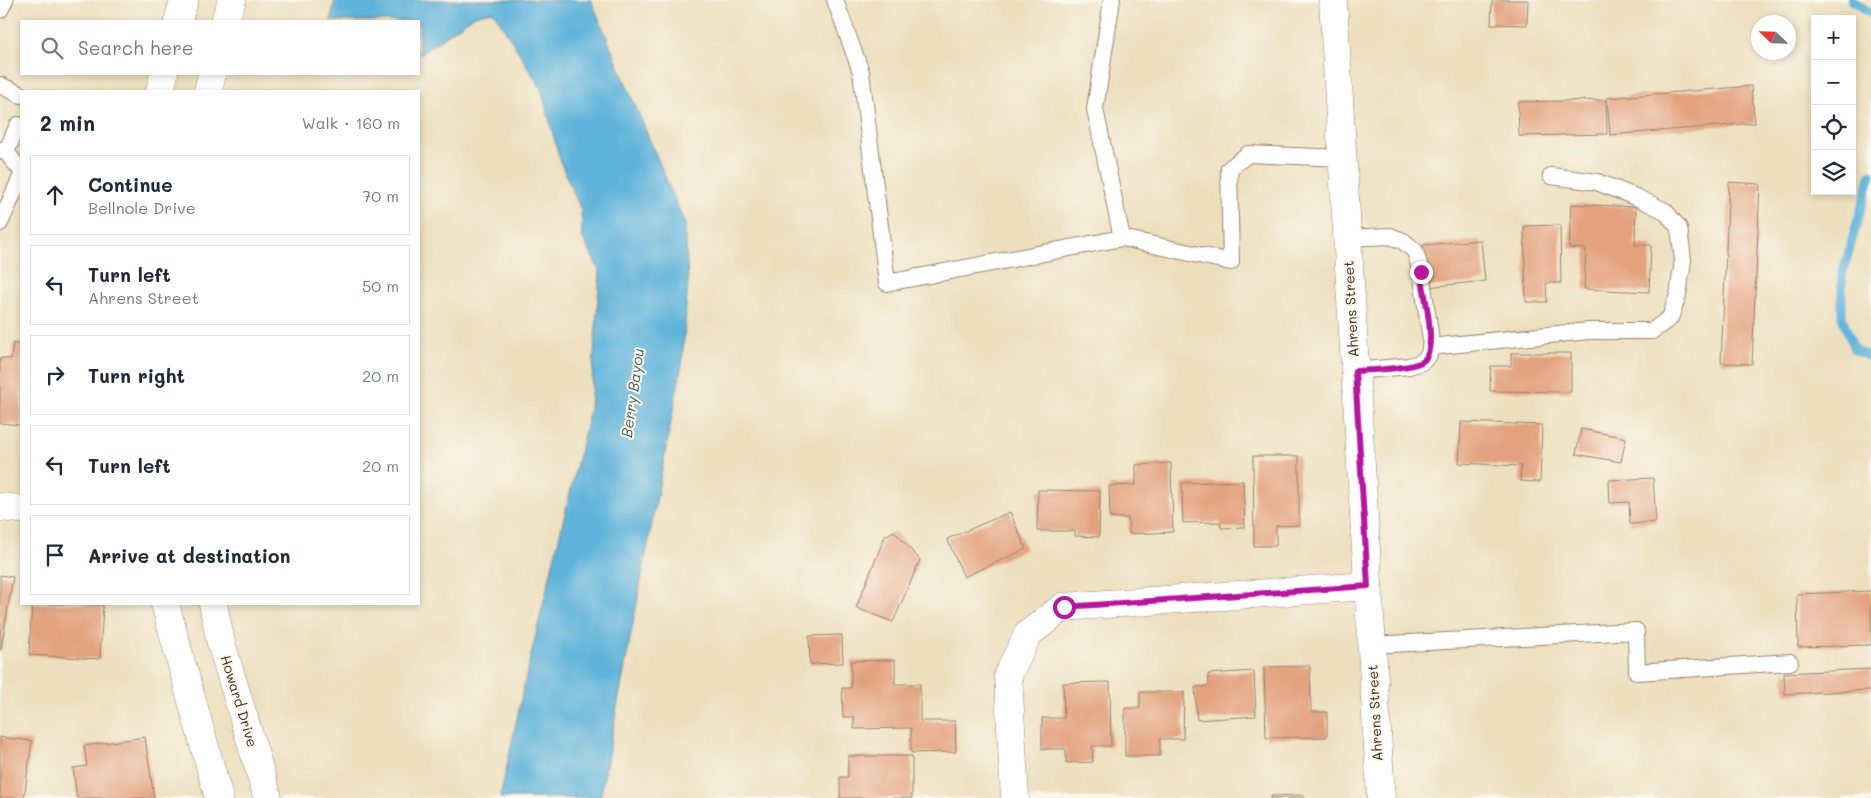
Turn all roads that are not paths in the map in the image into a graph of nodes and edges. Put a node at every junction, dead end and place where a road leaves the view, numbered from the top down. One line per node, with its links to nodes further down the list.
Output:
1 (5, 0): 7 (lane)
2 (184, 0): 8 (street)
3 (232, 0): 9 (street)
4 (834, 0): 23 (lane)
5 (1112, 0): 23 (lane)
6 (1333, 0): 18 (street, Ahrens Street)
7 (0, 10)
8 (178, 20)
9 (225, 20)
10 (164, 75): 13 (street)
11 (212, 75): 14 (street)
12 (0, 85): 15 (lane)
13 (160, 90)
14 (208, 90)
15 (20, 94)
16 (20, 123): 17 (lane)
17 (3, 151): 19 (lane)
18 (1343, 158): 23 (lane); 24 (street, Ahrens Street)
19 (20, 169)
20 (1551, 176): 25 (lane)
21 (20, 179): 22 (lane)
22 (0, 222)
23 (1122, 238)
24 (1347, 238): 25 (lane); 26 (street, Ahrens Street)
25 (1430, 347): 26 (lane)
26 (1355, 371): 29 (street, Ahrens Street)
27 (0, 507): 28 (street)
28 (20, 509)
29 (1368, 586): 32 (street, Ahrens Street); 36 (street)
30 (165, 605): 34 (street)
31 (213, 605): 35 (street, Howard Drive)
32 (1371, 645): 33 (lane); 37 (street, Ahrens Street)
33 (1790, 662)
34 (219, 798)
35 (268, 798)
36 (1015, 798)
37 (1380, 798)

